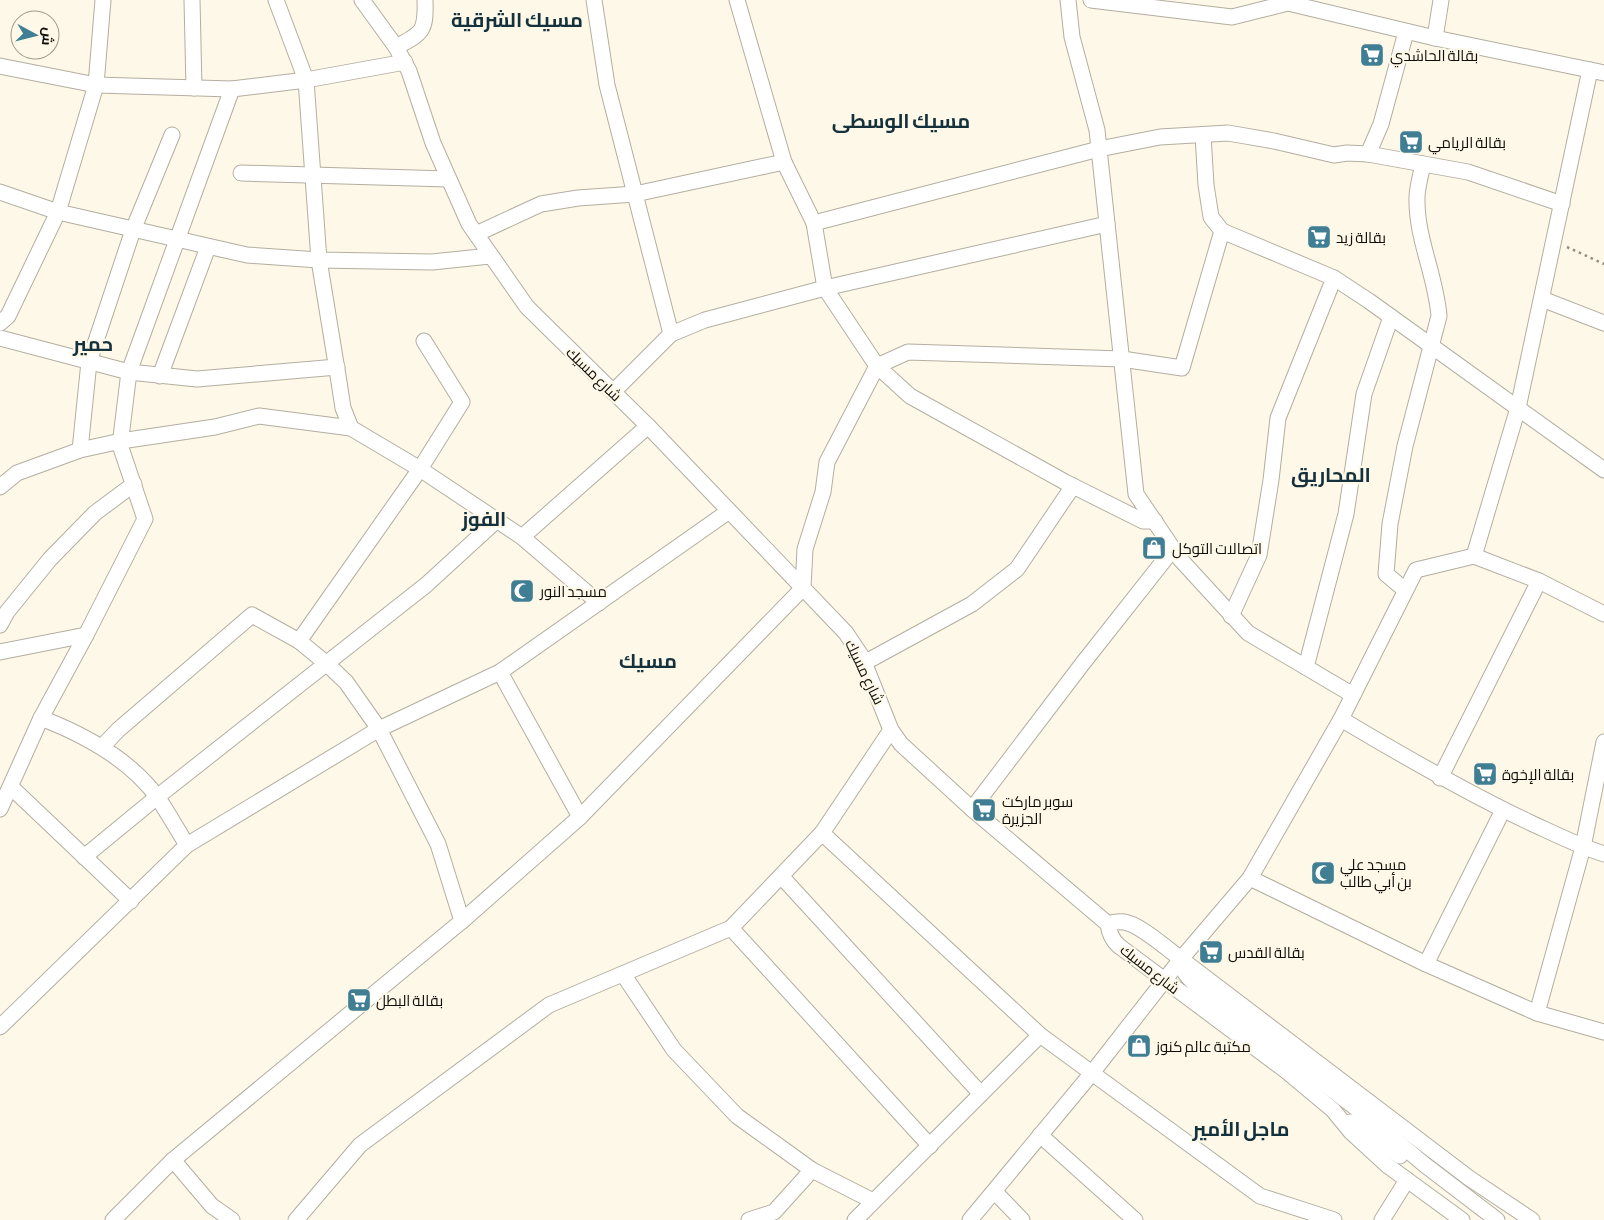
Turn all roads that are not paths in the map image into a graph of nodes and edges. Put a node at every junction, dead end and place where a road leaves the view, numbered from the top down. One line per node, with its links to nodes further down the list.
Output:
1 (103, 0): 19 (street)
2 (192, 0): 20 (street)
3 (276, 0): 18 (street)
4 (362, 0): 14 (street, شارع مسيك)
5 (425, 0): 14 (street)
6 (594, 0): 32 (street)
7 (737, 0): 26 (street)
8 (1068, 0): 24 (street)
9 (1091, 0): 11 (street)
10 (1441, 0): 13 (street)
11 (1285, 2): 12 (street)
12 (1406, 32): 13 (street); 25 (street)
13 (1434, 38): 17 (street)
14 (396, 47): 15 (street, شارع مسيك)
15 (405, 62): 18 (street); 30 (street, شارع مسيك)
16 (0, 68): 19 (street)
17 (1597, 72): 33 (street)
18 (306, 80): 21 (street); 29 (street)
19 (96, 85): 20 (street); 34 (street)
20 (194, 88): 21 (street)
21 (232, 89): 40 (street)
22 (172, 135): 37 (street)
23 (1203, 135): 24 (street); 25 (street); 38 (street)
24 (1099, 149): 35 (street); 36 (street)
25 (1368, 154): 27 (street)
26 (784, 162): 32 (street); 35 (street)
27 (1423, 164): 33 (street); 53 (street)
28 (241, 173): 29 (street)
29 (313, 175): 30 (street); 43 (street)
30 (448, 179): 39 (street, شارع مسيك)
31 (0, 192): 34 (street)
32 (635, 194): 39 (street); 50 (street)
33 (1562, 204): 46 (street)
34 (58, 212): 37 (street); 48 (street)
35 (814, 223): 45 (street)
36 (1107, 224): 45 (street); 54 (street)
37 (133, 230): 40 (street); 55 (street)
38 (1222, 231): 44 (street); 54 (street)
39 (476, 234): 42 (street, شارع مسيك)
40 (176, 240): 41 (street); 58 (street)
41 (208, 247): 43 (street); 59 (street)
42 (490, 256): 43 (street); 60 (street, شارع مسيك)
43 (319, 260): 57 (street)
44 (1334, 278): 47 (street); 82 (street)
45 (825, 288): 50 (street); 56 (street)
46 (1542, 299): 49 (street); 61 (street)
47 (1390, 317): 53 (street); 89 (street)
48 (0, 323)
49 (1604, 323)
50 (670, 334): 60 (street)
51 (0, 338): 55 (street)
52 (424, 342): 66 (street)
53 (1430, 346): 61 (street); 79 (street)
54 (1122, 359): 56 (street); 73 (street)
55 (89, 362): 58 (street); 65 (street)
56 (877, 366): 69 (street); 78 (street)
57 (337, 367): 59 (street); 63 (street)
58 (129, 372): 59 (street); 64 (street)
59 (160, 376)
60 (613, 392): 62 (street, شارع مسيك)
61 (1518, 408): 67 (street); 76 (street)
62 (648, 426): 71 (street, شارع مسيك); 74 (street)
63 (351, 428): 64 (street); 66 (street)
64 (120, 441): 65 (street); 68 (street)
65 (80, 450): 70 (street)
66 (420, 469): 72 (street); 85 (street)
67 (1604, 470)
68 (134, 484): 83 (street); 84 (street)
69 (1072, 486): 73 (street); 88 (street)
70 (0, 487)
71 (729, 511): 78 (street, شارع مسيك); 80 (street)
72 (497, 520): 74 (street); 87 (street)
73 (1155, 521): 75 (street)
74 (522, 537): 80 (street)
75 (1173, 549): 82 (street); 102 (street)
76 (1474, 556): 77 (street); 79 (street)
77 (1539, 581): 81 (street); 98 (street)
78 (803, 588): 88 (street, شارع مسيك); 104 (street)
79 (1406, 590): 91 (street)
80 (600, 603): 90 (street)
81 (1604, 614)
82 (1231, 616): 89 (street)
83 (0, 625)
84 (86, 635): 86 (street); 92 (street)
85 (299, 641): 87 (street); 97 (street)
86 (0, 652)
87 (327, 664): 94 (street); 100 (street)
88 (864, 664): 95 (street, شارع مسيك)
89 (1306, 668): 91 (street)
90 (500, 672): 94 (street); 104 (street)
91 (1353, 695): 93 (street)
92 (41, 718): 97 (street); 99 (street)
93 (1341, 719): 98 (street); 111 (street)
94 (379, 729): 106 (street); 113 (street)
95 (891, 730): 102 (street, شارع مسيك); 105 (street)
96 (1604, 742): 107 (street)
97 (102, 747): 100 (street)
98 (1440, 778): 103 (street)
99 (11, 787): 101 (street); 109 (street)
100 (157, 797): 106 (street); 109 (street)
101 (0, 809)
102 (972, 809): 114 (street, شارع مسيك)
103 (1503, 810): 107 (street); 117 (street)
104 (580, 817): 113 (street)
105 (822, 833): 110 (street); 123 (street)
106 (187, 845): 112 (street)
107 (1583, 847): 108 (street); 120 (street)
108 (1604, 854)
109 (84, 857): 112 (street)
110 (781, 876): 115 (street); 125 (street)
111 (1250, 878): 116 (street); 117 (street)
112 (130, 901): 121 (street)
113 (462, 921): 129 (street)
114 (1108, 924): 116 (street); 119 (street, شارع مسيك)
115 (731, 928): 118 (street); 128 (street)
116 (1181, 959): 119 (street); 145 (street); 146 (street)
117 (1426, 964): 120 (street)
118 (622, 974): 130 (street); 137 (street)
119 (1164, 980): 124 (street); 126 (street, شارع مسيك)
120 (1537, 1013): 122 (street)
121 (0, 1027)
122 (1604, 1032)
123 (1040, 1035): 124 (street); 125 (street)
124 (1092, 1073): 127 (street); 143 (street)
125 (981, 1094): 128 (street)
126 (1333, 1110): 131 (street, شارع مسيك); 134 (street)
127 (1040, 1135): 132 (street); 142 (street)
128 (930, 1146): 133 (street)
129 (173, 1160): 135 (street); 136 (street)
130 (812, 1170): 133 (street); 138 (street)
131 (1407, 1180): 134 (street, شارع مسيك); 144 (street)
132 (995, 1192): 140 (street); 141 (street)
133 (873, 1202): 139 (street)
134 (1468, 1216)
135 (113, 1220)
136 (232, 1220)
137 (296, 1220)
138 (749, 1220)
139 (855, 1220)
140 (970, 1220)
141 (1022, 1220)
142 (1135, 1220)
143 (1334, 1220)
144 (1382, 1220)
145 (1497, 1220)
146 (1532, 1220)

